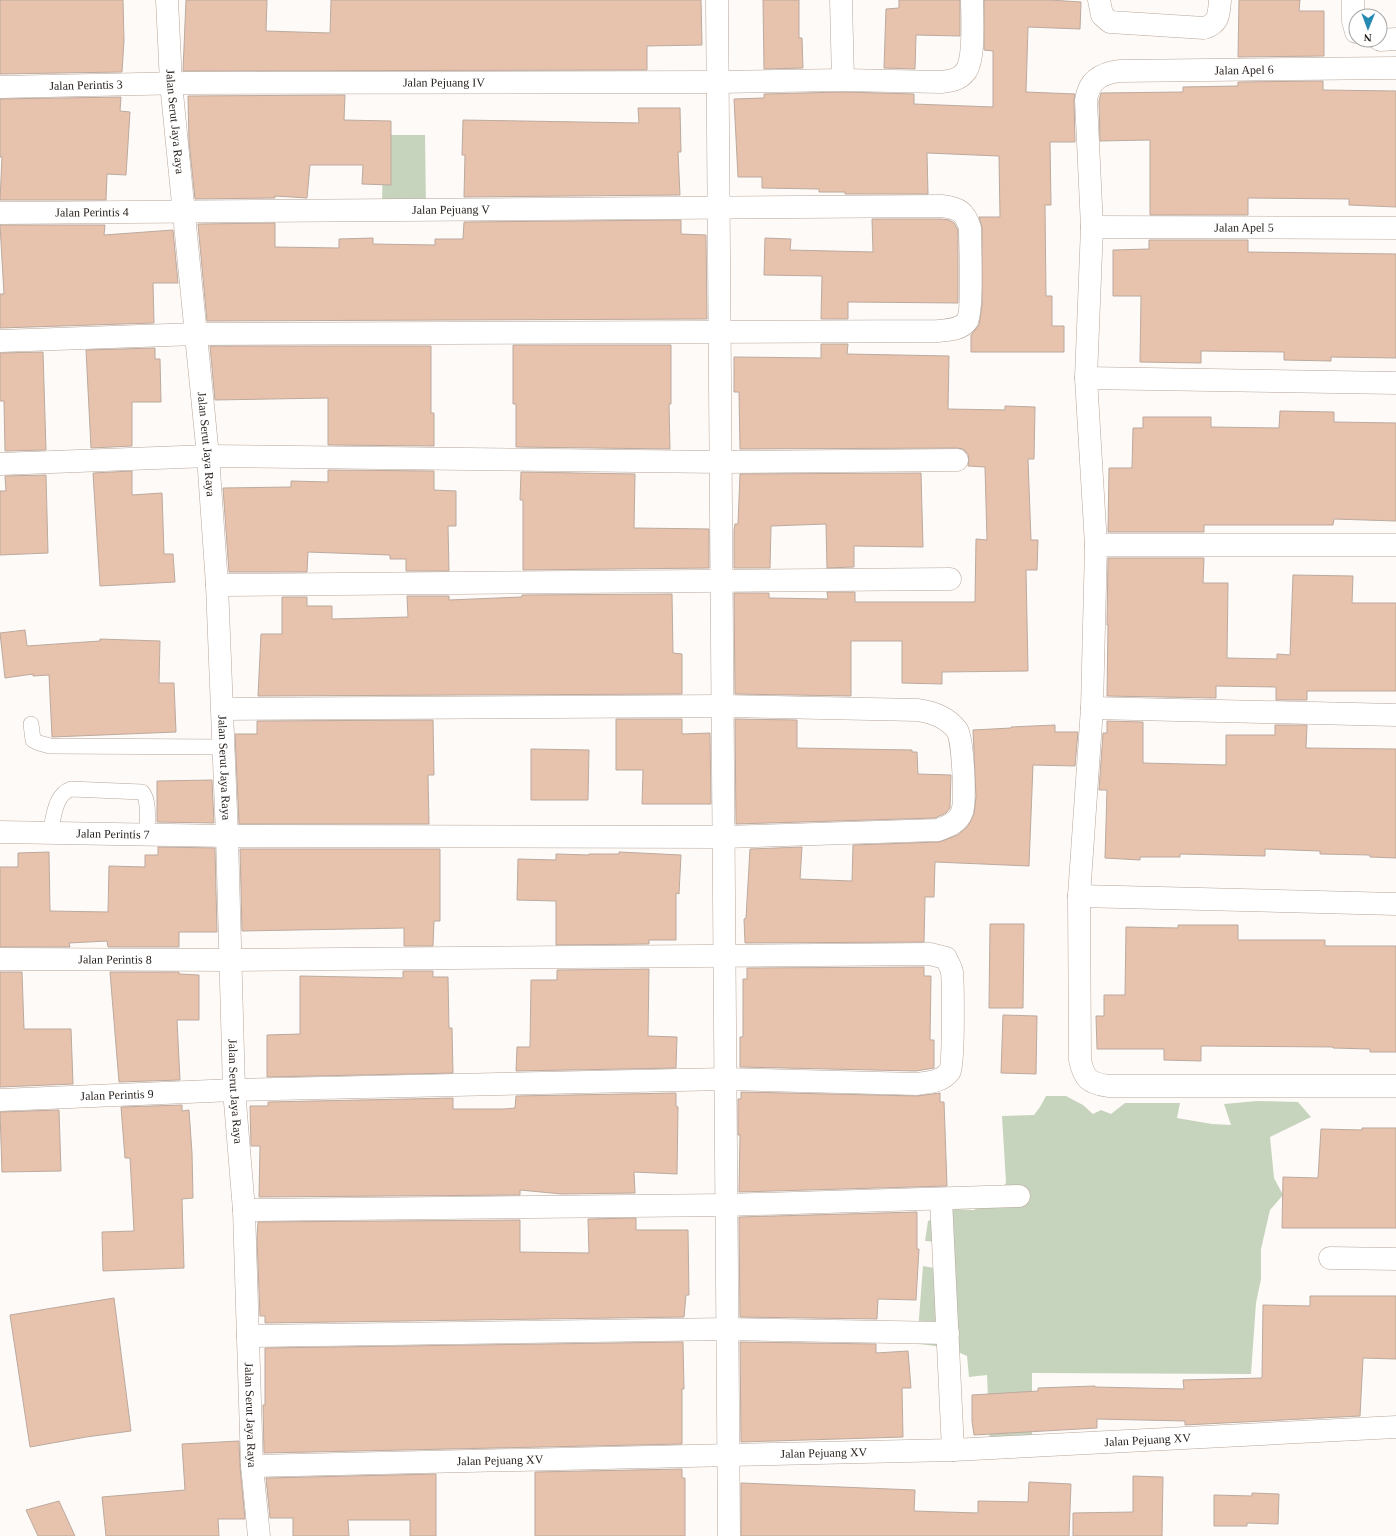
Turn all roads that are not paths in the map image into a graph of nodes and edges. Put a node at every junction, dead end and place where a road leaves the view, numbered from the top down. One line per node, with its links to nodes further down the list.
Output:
1 (167, 0): 10 (street, Jalan Serut Jaya Raya)
2 (717, 0): 9 (street)
3 (841, 0): 8 (street)
4 (972, 0): 8 (street, Jalan Pejuang IV)
5 (1099, 0): 6 (street)
6 (1220, 0)
7 (1396, 68): 15 (street, Jalan Apel 6)
8 (843, 80): 9 (street, Jalan Pejuang IV)
9 (717, 82): 10 (street, Jalan Pejuang IV); 12 (street)
10 (171, 83): 11 (street, Jalan Perintis 3); 14 (street, Jalan Serut Jaya Raya)
11 (0, 87)
12 (718, 207): 14 (street, Jalan Pejuang V); 17 (street); 17 (street, Jalan Pejuang V)
13 (0, 213): 14 (street, Jalan Perintis 4)
14 (184, 213): 18 (street, Jalan Serut Jaya Raya)
15 (1092, 227): 16 (street, Jalan Apel 5); 20 (street)
16 (1396, 228)
17 (719, 332): 18 (street, Jalan Pejuang V); 24 (street)
18 (196, 334): 19 (street, Jalan Pejuang V); 22 (street, Jalan Serut Jaya Raya)
19 (0, 341)
20 (1086, 378): 21 (street); 26 (street)
21 (1396, 383)
22 (208, 456): 24 (street); 25 (street); 30 (street, Jalan Serut Jaya Raya)
23 (957, 460): 24 (street)
24 (720, 462): 29 (street)
25 (0, 464)
26 (1096, 545): 27 (street); 32 (street)
27 (1396, 545)
28 (950, 579): 29 (street)
29 (721, 582): 30 (street); 31 (street)
30 (217, 586): 33 (street, Jalan Serut Jaya Raya)
31 (722, 706): 33 (street); 41 (street); 41 (street, Jalan Perintis 7)
32 (1092, 708): 34 (street); 42 (street)
33 (223, 709): 36 (street, Jalan Serut Jaya Raya)
34 (1396, 715)
35 (31, 724): 36 (lane)
36 (223, 747): 40 (street, Jalan Serut Jaya Raya)
37 (0, 832): 38 (street, Jalan Perintis 7)
38 (50, 833): 39 (street, Jalan Perintis 7); 39 (lane)
39 (147, 835): 40 (street, Jalan Perintis 7)
40 (227, 836): 41 (street, Jalan Perintis 7); 46 (street, Jalan Serut Jaya Raya)
41 (723, 837): 44 (street)
42 (1079, 896): 43 (street); 48 (street)
43 (1396, 904)
44 (724, 956): 46 (street, Jalan Perintis 8); 47 (street); 47 (street, Jalan Perintis 9)
45 (0, 959): 46 (street, Jalan Perintis 8)
46 (230, 960): 49 (street, Jalan Serut Jaya Raya)
47 (726, 1079): 49 (street, Jalan Perintis 9); 53 (street)
48 (1396, 1086)
49 (234, 1090): 50 (street, Jalan Perintis 9); 54 (street, Jalan Serut Jaya Raya)
50 (0, 1100)
51 (1019, 1196): 52 (street)
52 (941, 1199): 53 (street); 58 (street)
53 (726, 1206): 54 (street); 57 (street)
54 (244, 1210): 59 (street, Jalan Serut Jaya Raya)
55 (1330, 1258): 56 (street)
56 (1396, 1258)
57 (728, 1329): 58 (street); 59 (street); 62 (street)
58 (948, 1333): 61 (street)
59 (248, 1336): 63 (street, Jalan Serut Jaya Raya)
60 (1396, 1427): 61 (street, Jalan Pejuang XV)
61 (954, 1450): 62 (street, Jalan Pejuang XV)
62 (728, 1455): 63 (street, Jalan Pejuang XV); 65 (street)
63 (252, 1466): 64 (street, Jalan Serut Jaya Raya)
64 (259, 1536)
65 (729, 1536)

